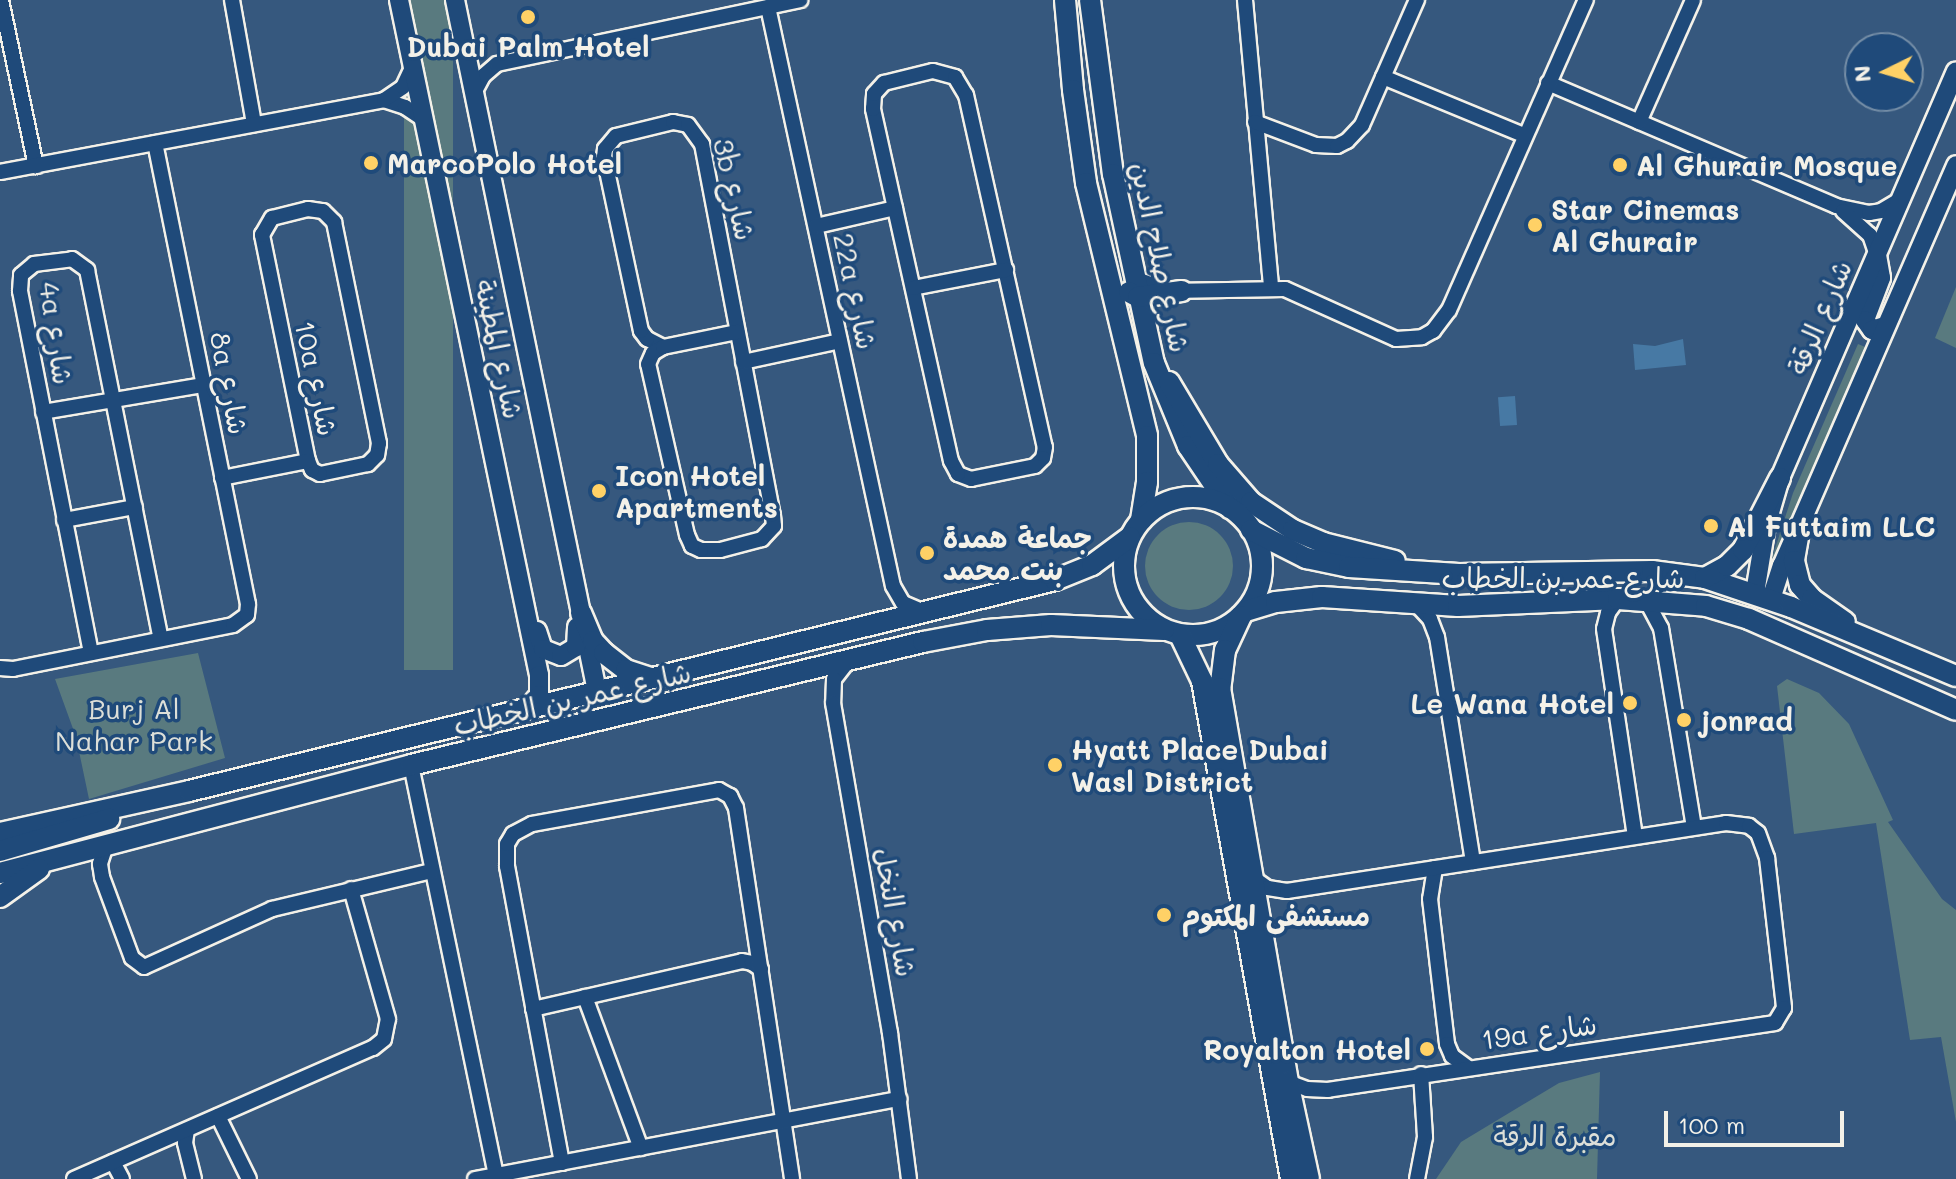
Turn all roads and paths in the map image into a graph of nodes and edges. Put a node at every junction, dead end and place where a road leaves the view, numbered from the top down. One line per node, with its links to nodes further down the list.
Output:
1 (1, 0): 29 (street)
2 (232, 0): 25 (street)
3 (399, 0): 16 (street, شارع المطينة)
4 (455, 0): 14 (street, شارع المطينة)
5 (800, 0): 13 (street)
6 (1065, 0): 31 (main road, شارع صلاح الدين)
7 (1090, 0): 38 (main road, شارع صلاح الدين)
8 (1245, 0): 23 (street)
9 (1417, 0): 18 (street)
10 (1586, 0): 19 (street)
11 (1693, 0): 24 (street)
12 (730, 7): 13 (street); 15 (street)
13 (768, 7): 35 (street, 22a شارع)
14 (464, 46): 15 (street); 20 (street, شارع المطينة)
15 (497, 64): 20 (street)
16 (413, 66): 21 (street); 22 (street, شارع المطينة)
17 (1956, 71): 32 (street, شارع الرقة)
18 (1383, 77): 23 (street); 26 (street)
19 (1548, 83): 24 (street); 26 (street)
20 (474, 93): 62 (street, شارع المطينة)
21 (384, 100): 22 (street); 25 (street)
22 (423, 119): 58 (street, شارع المطينة)
23 (1255, 122): 40 (street)
24 (1639, 122): 33 (street)
25 (254, 124): 27 (street)
26 (1524, 135): 40 (street)
27 (155, 143): 29 (street); 49 (street, 8a شارع)
28 (1956, 165): 43 (street)
29 (36, 166): 30 (street)
30 (0, 172)
31 (1086, 183): 38 (main road); 60 (main road, شارع صلاح الدين)
32 (1901, 199): 33 (street); 36 (street, شارع الرقة)
33 (1836, 206): 36 (street)
34 (895, 208): 35 (street); 37 (street); 39 (street)
35 (816, 226): 45 (street, 22a شارع)
36 (1877, 255): 43 (street); 54 (street, شارع الرقة)
37 (1006, 270): 39 (street); 39 (street)
38 (1136, 287): 41 (main road); 42 (main road, شارع صلاح الدين)
39 (913, 288)
40 (1271, 288): 41 (street)
41 (1182, 291): 42 (street)
42 (1143, 319): 48 (main road, شارع صلاح الدين)
43 (1884, 326): 59 (street)
44 (737, 332): 46 (street); 46 (street, 3b شارع); 47 (street, 3b شارع)
45 (840, 341): 47 (street); 65 (street, 22a شارع)
46 (663, 347): 47 (street, 3b شارع)
47 (743, 362)
48 (1154, 363): 56 (main road, شارع صلاح الدين); 63 (main road)
49 (203, 385): 50 (street); 53 (street, 8a شارع)
50 (114, 400): 51 (street); 51 (street, 4a شارع); 55 (street, 4a شارع)
51 (43, 412): 57 (street, 4a شارع)
52 (308, 461): 52 (street, 10a شارع); 53 (street)
53 (222, 478): 77 (street, 8a شارع)
54 (1780, 478): 64 (main road); 66 (street, شارع الرقة)
55 (135, 507): 57 (street); 77 (street, 4a شارع)
56 (1230, 508): 60 (main road); 61 (main road)
57 (64, 520): 78 (street, 4a شارع)
58 (507, 520): 62 (street); 84 (street, شارع المطينة)
59 (1800, 526): 66 (street); 76 (main road)
60 (1135, 529): 70 (main road, شارع عمر بن الخطاب); 75 (main road)
61 (1251, 530): 63 (main road, شارع عمر بن الخطاب); 72 (main road)
62 (570, 560): 71 (street, شارع المطينة)
63 (1438, 572): 64 (main road, شارع عمر بن الخطاب)
64 (1705, 578): 66 (main road, شارع عمر بن الخطاب)
65 (893, 586): 70 (street); 73 (street)
66 (1763, 596): 74 (main road); 76 (main road, شارع عمر بن الخطاب)
67 (1618, 599): 68 (main road, شارع عمر بن الخطاب); 69 (main road, شارع عمر بن الخطاب); 93 (street)
68 (1646, 600): 74 (main road, شارع عمر بن الخطاب); 91 (street)
69 (1417, 605): 72 (main road, شارع عمر بن الخطاب); 97 (street)
70 (922, 611): 73 (main road, شارع عمر بن الخطاب)
71 (581, 613): 82 (main road); 83 (street, شارع المطينة)
72 (1244, 613): 75 (main road); 101 (main road)
73 (878, 621): 82 (main road, شارع عمر بن الخطاب)
74 (1758, 623): 85 (main road, شارع عمر بن الخطاب)
75 (1172, 632): 79 (main road, شارع عمر بن الخطاب); 126 (main road)
76 (1858, 637): 81 (main road, شارع عمر بن الخطاب)
77 (161, 639): 78 (street)
78 (91, 653): 80 (street)
79 (849, 660): 86 (main road, شارع عمر بن الخطاب); 112 (street, شارع النخل)
80 (6, 668)
81 (1956, 676)
82 (650, 678): 83 (main road, شارع عمر بن الخطاب)
83 (597, 691): 84 (main road, شارع عمر بن الخطاب); 86 (main road)
84 (529, 707): 88 (main road, شارع عمر بن الخطاب)
85 (1956, 710)
86 (502, 743): 87 (main road, شارع عمر بن الخطاب)
87 (411, 765): 94 (main road, شارع عمر بن الخطاب); 99 (street)
88 (145, 801): 89 (main road, شارع عمر بن الخطاب); 95 (main road)
89 (61, 818): 90 (main road); 92 (main road, شارع عمر بن الخطاب)
90 (0, 821)
91 (1694, 827): 93 (street); 109 (street, 19a شارع)
92 (0, 833)
93 (1635, 837): 97 (street)
94 (106, 845): 96 (main road, شارع عمر بن الخطاب); 102 (street)
95 (0, 851)
96 (63, 856): 100 (main road, شارع عمر بن الخطاب); 104 (main road)
97 (1473, 862): 98 (street)
98 (1435, 868): 103 (street); 109 (street)
99 (432, 871): 102 (street); 119 (street)
100 (0, 873)
101 (1252, 877): 103 (street); 105 (main road)
102 (351, 889): 113 (street)
103 (1287, 891): 105 (street)
104 (0, 897)
105 (1258, 918): 111 (main road)
106 (761, 969): 107 (street); 108 (street); 114 (street)
107 (585, 997): 108 (street); 116 (street)
108 (533, 1009): 118 (street)
109 (1467, 1067): 110 (street, 19a شارع)
110 (1421, 1074): 111 (street, 19a شارع); 128 (street)
111 (1288, 1082): 127 (main road)
112 (900, 1099): 114 (street); 125 (street, شارع النخل)
113 (218, 1116): 115 (street); 123 (street)
114 (783, 1121): 116 (street); 124 (street)
115 (187, 1130): 117 (street); 122 (street)
116 (641, 1148): 118 (street)
117 (113, 1162): 120 (street); 121 (street)
118 (562, 1163): 119 (street)
119 (485, 1177)
120 (74, 1179)
121 (122, 1179)
122 (194, 1179)
123 (249, 1179)
124 (792, 1179)
125 (909, 1179)
126 (1291, 1179)
127 (1309, 1179)
128 (1417, 1179)

